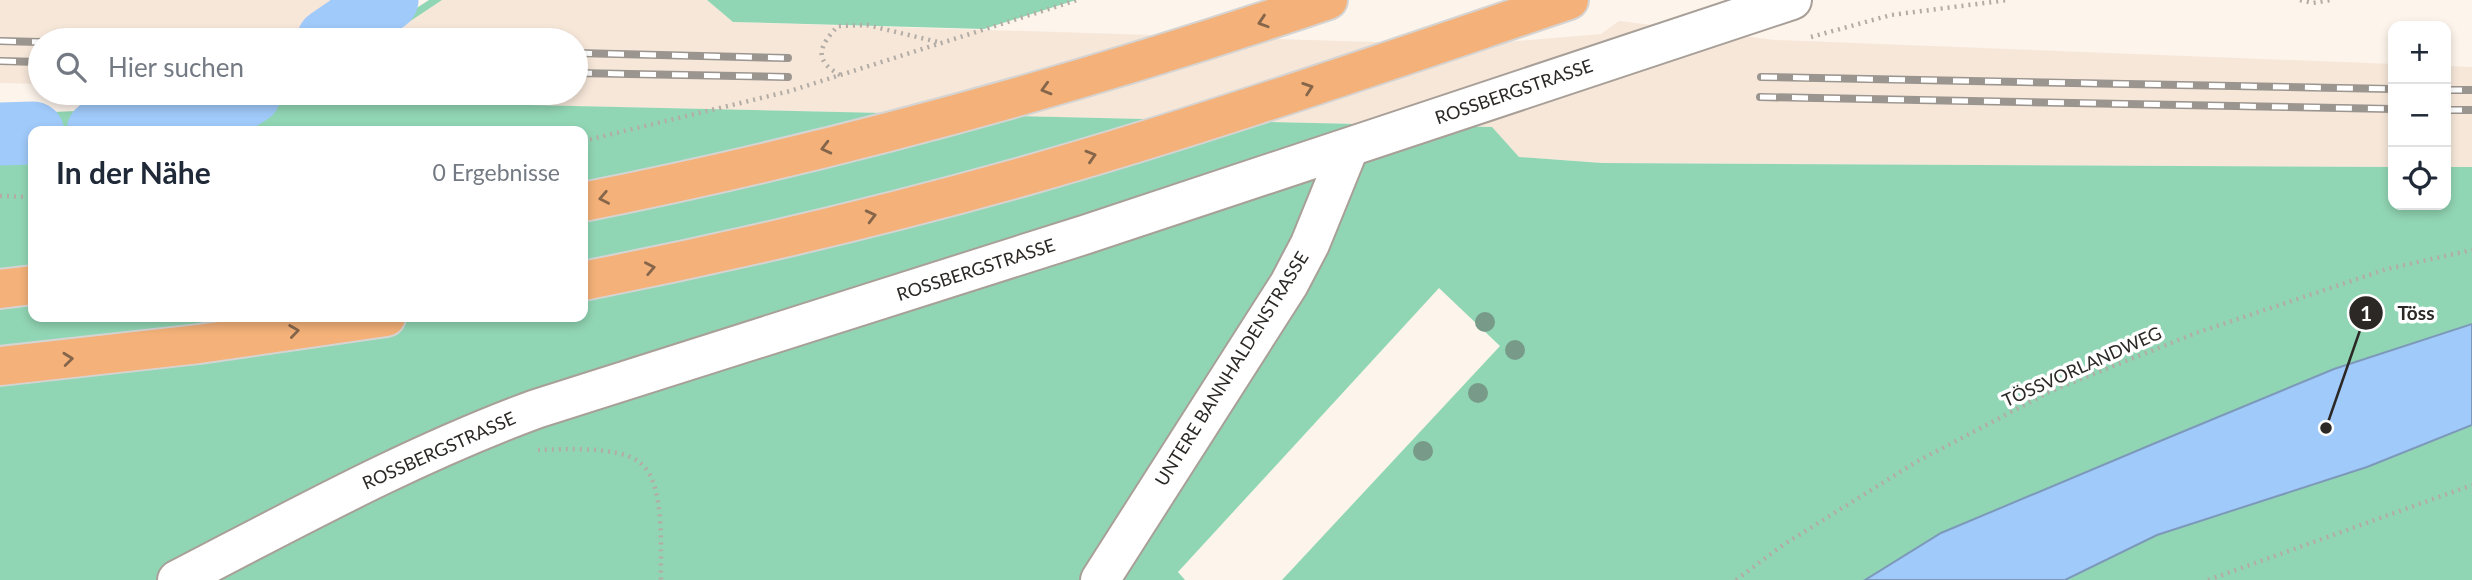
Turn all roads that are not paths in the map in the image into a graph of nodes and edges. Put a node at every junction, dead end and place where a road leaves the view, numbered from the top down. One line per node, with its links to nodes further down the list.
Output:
1 (1328, 0): 5 (highway, one-way to 5)
2 (1569, 0): 6 (highway, one-way to 2)
3 (1791, 0): 4 (street, ROSSBERGSTRASSE)
4 (1349, 148): 11 (street, ROSSBERGSTRASSE); 12 (street, UNTERE BANNHALDENSTRASSE)
5 (588, 201)
6 (588, 280)
7 (28, 286): 8 (highway)
8 (0, 289)
9 (352, 322): 10 (highway, one-way to 9)
10 (0, 366)
11 (177, 580)
12 (1100, 580)

